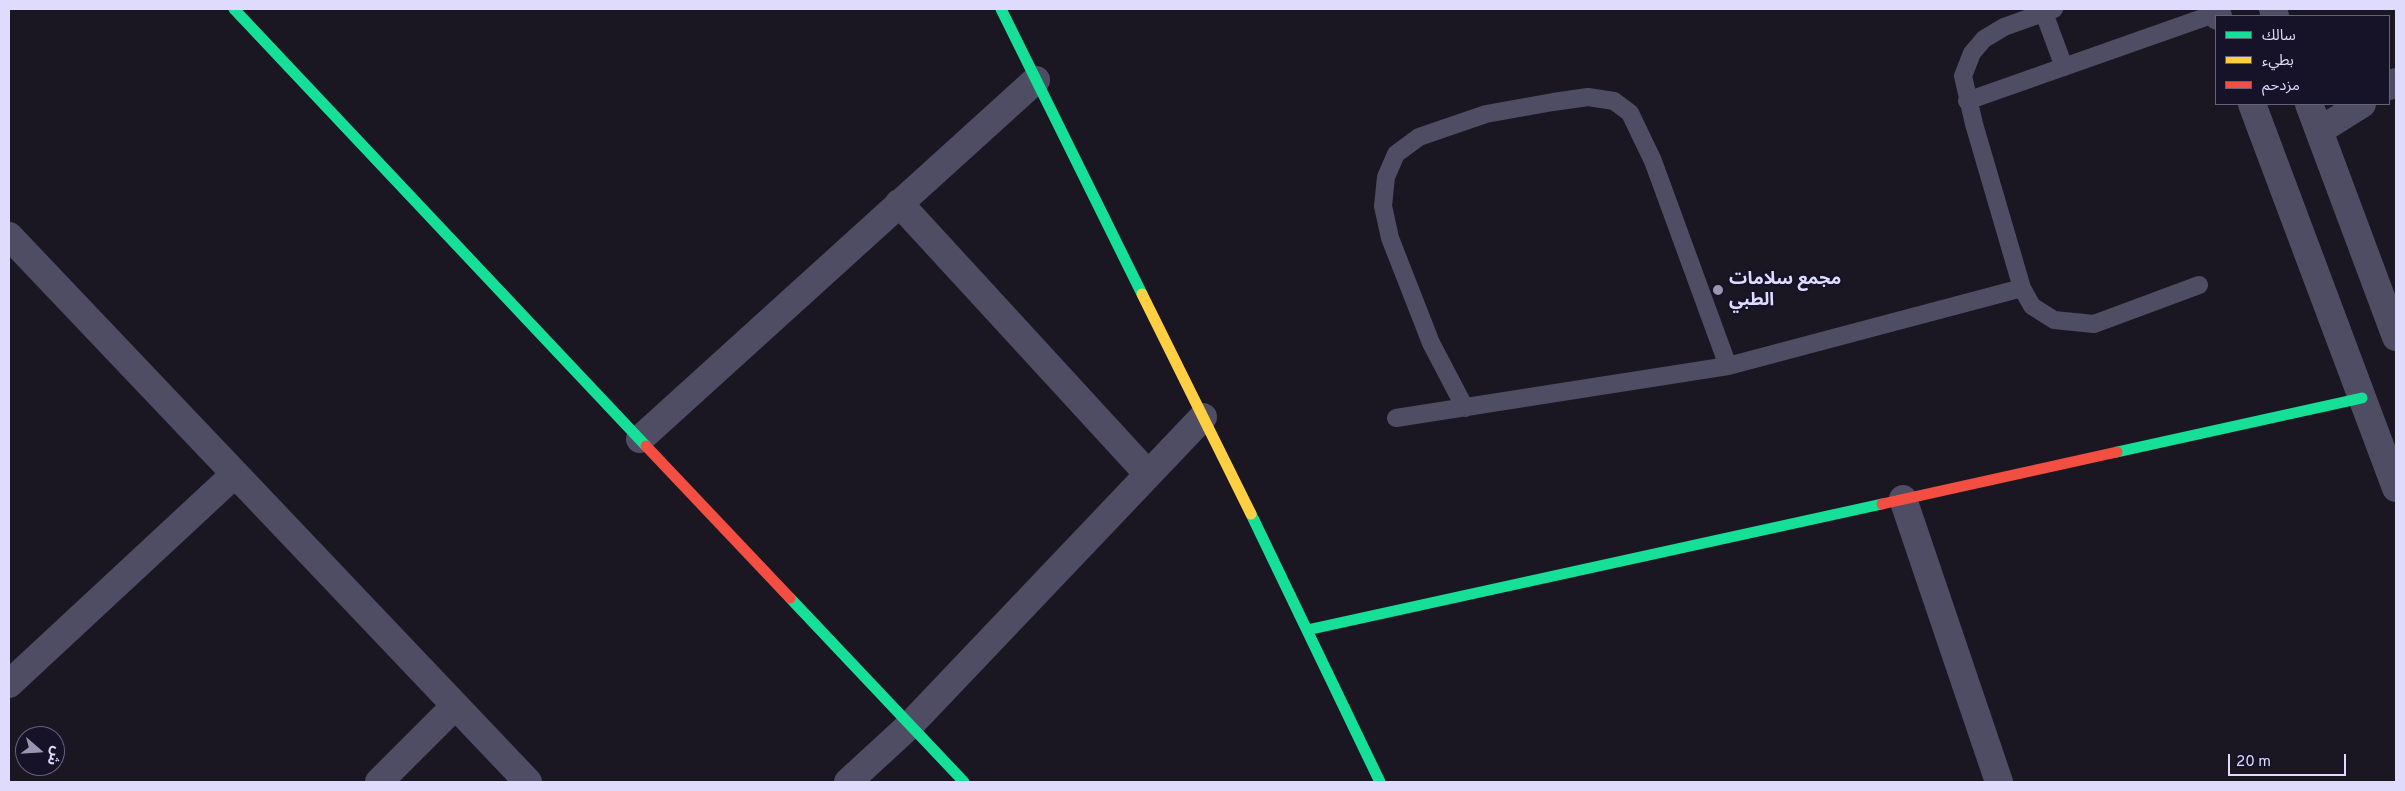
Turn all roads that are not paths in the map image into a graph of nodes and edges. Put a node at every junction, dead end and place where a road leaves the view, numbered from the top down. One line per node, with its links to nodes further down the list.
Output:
1 (234, 9): 22 (street)
2 (1001, 9): 6 (street)
3 (2049, 11): 5 (lane); 7 (lane)
4 (2217, 13): 5 (lane)
5 (2064, 67): 7 (lane)
6 (1036, 80): 12 (street); 20 (street)
7 (1967, 101): 15 (lane)
8 (2252, 105): 18 (street)
9 (2308, 105): 11 (street)
10 (2360, 105): 11 (street)
11 (2319, 131): 16 (street)
12 (899, 203): 22 (street); 24 (street)
13 (9, 236): 23 (street)
14 (2199, 285): 15 (lane)
15 (2022, 288): 17 (lane)
16 (2396, 337)
17 (1728, 366): 19 (lane); 19 (lane)
18 (2362, 398): 25 (street); 26 (street)
19 (1465, 408): 21 (lane)
20 (1203, 417): 24 (street); 27 (street)
21 (1396, 418)
22 (640, 439): 30 (street)
23 (235, 474): 28 (street); 29 (street)
24 (1148, 474): 30 (street)
25 (2396, 488)
26 (1902, 499): 27 (street); 36 (street)
27 (1307, 630): 35 (street)
28 (9, 684)
29 (456, 706): 31 (street); 32 (street)
30 (910, 726): 33 (street); 34 (street)
31 (379, 782)
32 (528, 782)
33 (848, 782)
34 (964, 782)
35 (1380, 782)
36 (2000, 782)

